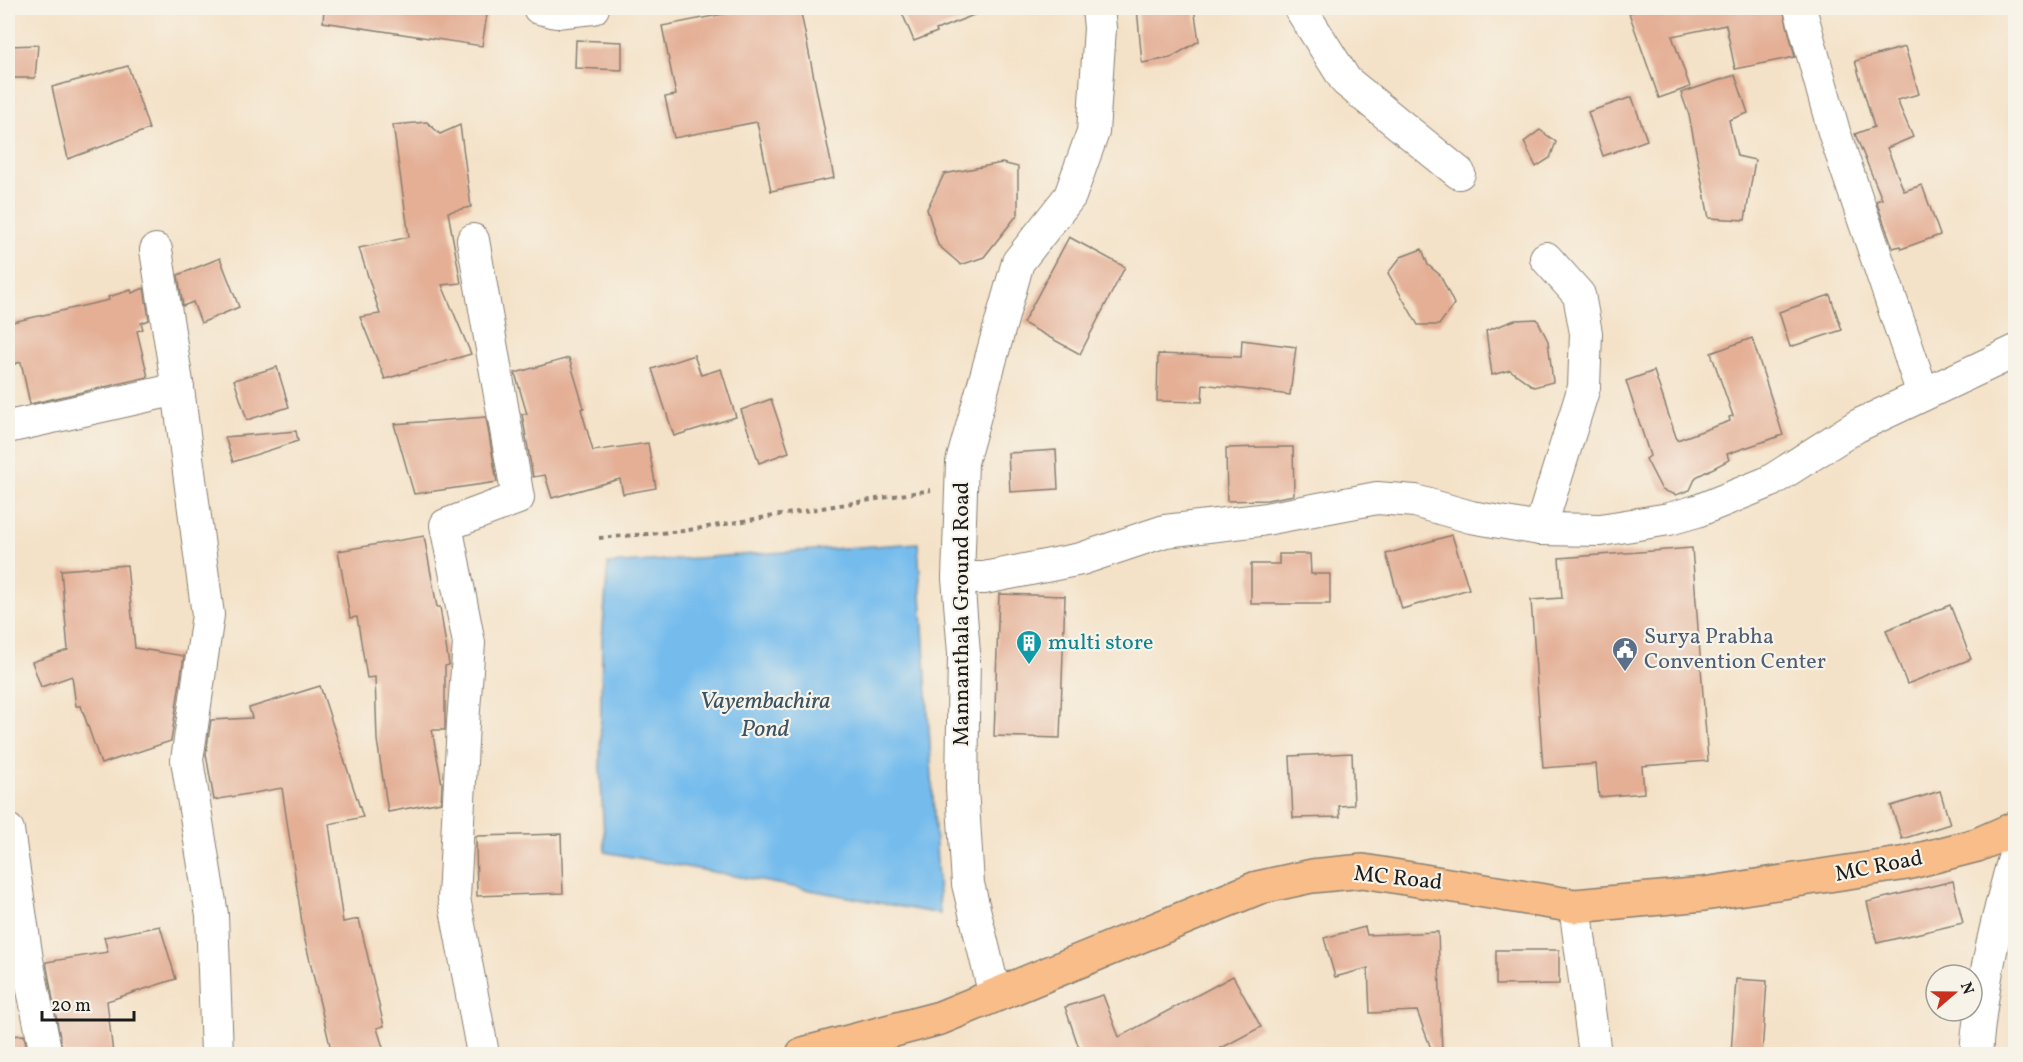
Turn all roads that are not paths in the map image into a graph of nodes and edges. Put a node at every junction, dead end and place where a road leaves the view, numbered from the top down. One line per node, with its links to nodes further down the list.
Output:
1 (539, 8): 2 (street)
2 (593, 8)
3 (1098, 8): 15 (street, Mannanthala Ground Road)
4 (1300, 8): 6 (street)
5 (1800, 8): 12 (street)
6 (1459, 173)
7 (473, 240): 23 (street)
8 (156, 250): 11 (street)
9 (1546, 258): 14 (street)
10 (2016, 351): 12 (street)
11 (178, 389): 13 (street); 22 (street)
12 (1923, 394): 14 (street)
13 (8, 427)
14 (1540, 529): 15 (street)
15 (958, 578): 20 (street, Mannanthala Ground Road)
16 (2016, 828): 19 (main road, MC Road)
17 (8, 830): 21 (street)
18 (2016, 851): 26 (street)
19 (1575, 906): 20 (main road, MC Road); 25 (street)
20 (995, 996): 24 (main road, MC Road)
21 (46, 1054)
22 (217, 1054)
23 (483, 1054)
24 (802, 1054)
25 (1595, 1054)
26 (1976, 1054)

